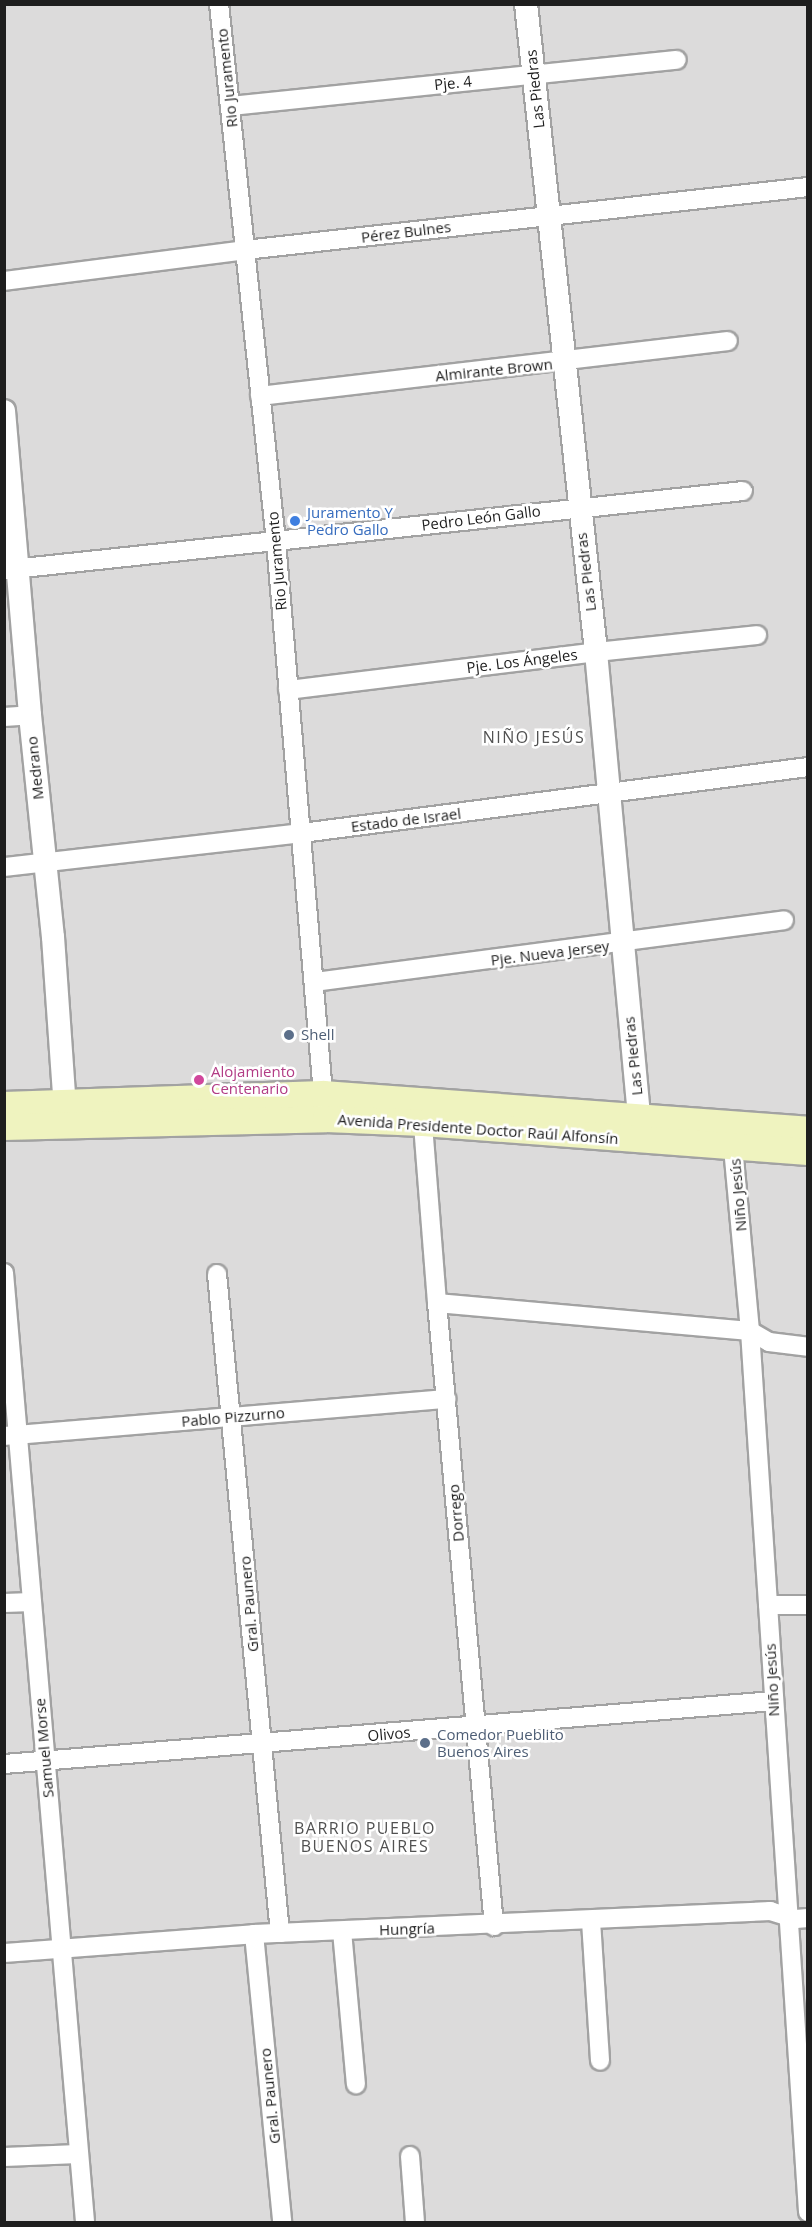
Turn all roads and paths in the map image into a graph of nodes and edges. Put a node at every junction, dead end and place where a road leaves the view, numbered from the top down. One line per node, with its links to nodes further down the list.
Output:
1 (219, 4): 5 (street, Rio Juramento)
2 (526, 4): 4 (street, Las Piedras)
3 (677, 60): 4 (street, Pje. 4)
4 (533, 74): 5 (street, Pje. 4); 7 (street, Las Piedras)
5 (230, 106): 8 (street, Rio Juramento)
6 (807, 187): 7 (street, Pérez Bulnes)
7 (549, 215): 8 (street, Pérez Bulnes); 11 (street, Las Piedras)
8 (245, 250): 9 (street, Pérez Bulnes); 12 (street, Rio Juramento)
9 (4, 281)
10 (728, 342): 11 (street, Almirante Brown)
11 (564, 362): 12 (street, Almirante Brown); 15 (street, Las Piedras)
12 (260, 396): 16 (street, Rio Juramento)
13 (4, 411): 17 (street, Medrano)
14 (743, 491): 15 (street, Pedro León Gallo)
15 (579, 507): 16 (street, Pedro León Gallo); 19 (street, Las Piedras)
16 (276, 542): 17 (street, Pedro León Gallo); 20 (street, Rio Juramento)
17 (11, 569): 21 (street, Medrano)
18 (757, 635): 19 (street, Pje. Los Ángeles)
19 (596, 652): 20 (street, Pje. Los Ángeles); 24 (street, Las Piedras)
20 (288, 690): 25 (street, Rio Juramento)
21 (30, 715): 22 (street); 26 (street, Medrano)
22 (4, 717)
23 (807, 767): 24 (street, Estado de Israel)
24 (609, 794): 25 (street, Estado de Israel); 29 (street, Las Piedras)
25 (302, 833): 26 (street, Estado de Israel); 30 (street, Rio Juramento)
26 (44, 863): 27 (street, Estado de Israel); 34 (street, Medrano)
27 (4, 867)
28 (784, 920): 29 (street, Pje. Nueva Jersey)
29 (621, 944): 30 (street, Pje. Nueva Jersey); 36 (street, Las Piedras)
30 (315, 982): 32 (street, Rio Juramento)
31 (4, 1105): 34 (main road)
32 (325, 1106): 33 (main road, Avenida Presidente Doctor Raúl Alfonsín); 34 (main road, Avenida Presidente Doctor Raúl Alfonsín)
33 (422, 1111): 36 (main road, Avenida Presidente Doctor Raúl Alfonsín); 42 (street, Dorrego)
34 (66, 1113): 35 (main road, Avenida Presidente Doctor Raúl Alfonsín)
35 (4, 1127)
36 (638, 1128): 38 (main road, Avenida Presidente Doctor Raúl Alfonsín)
37 (807, 1130): 38 (main road, Avenida Presidente Doctor Raúl Alfonsín)
38 (732, 1137): 39 (main road, Avenida Presidente Doctor Raúl Alfonsín); 43 (street, Niño Jesús)
39 (807, 1152)
40 (4, 1273): 47 (street, Samuel Morse)
41 (217, 1274): 46 (street, Gral. Paunero)
42 (437, 1303): 43 (street); 45 (street, Dorrego)
43 (750, 1331): 44 (street); 50 (street, Niño Jesús)
44 (807, 1347)
45 (446, 1399): 46 (street, Pablo Pizzurno); 53 (street, Dorrego)
46 (232, 1417): 47 (street, Pablo Pizzurno); 54 (street, Gral. Paunero)
47 (12, 1435): 48 (street, Samuel Morse)
48 (32, 1602): 49 (street); 55 (street, Samuel Morse)
49 (4, 1603)
50 (768, 1605): 51 (street); 52 (street, Niño Jesús)
51 (807, 1605)
52 (773, 1701): 53 (street, Olivos); 57 (street, Niño Jesús)
53 (475, 1727): 54 (street, Olivos); 60 (street, Dorrego)
54 (262, 1744): 55 (street, Olivos); 62 (street, Gral. Paunero)
55 (45, 1761): 56 (street, Olivos); 64 (street, Samuel Morse)
56 (4, 1764)
57 (786, 1914): 58 (street, Hungría); 59 (street, Hungría); 67 (street, Niño Jesús)
58 (807, 1918)
59 (591, 1920): 60 (street, Hungría); 66 (street)
60 (494, 1926): 61 (street, Hungría)
61 (342, 1931): 62 (street, Hungría); 68 (street)
62 (280, 1933): 63 (street, Hungría)
63 (254, 1935): 64 (street, Hungría); 74 (street, Gral. Paunero)
64 (62, 1950): 65 (street, Hungría); 69 (street, Samuel Morse)
65 (4, 1953)
66 (600, 2061)
67 (803, 2063): 72 (street, Niño Jesús)
68 (356, 2084)
69 (78, 2154): 71 (street); 73 (street, Samuel Morse)
70 (410, 2156): 75 (street)
71 (4, 2157)
72 (807, 2212)
73 (84, 2223)
74 (282, 2223)
75 (415, 2223)

